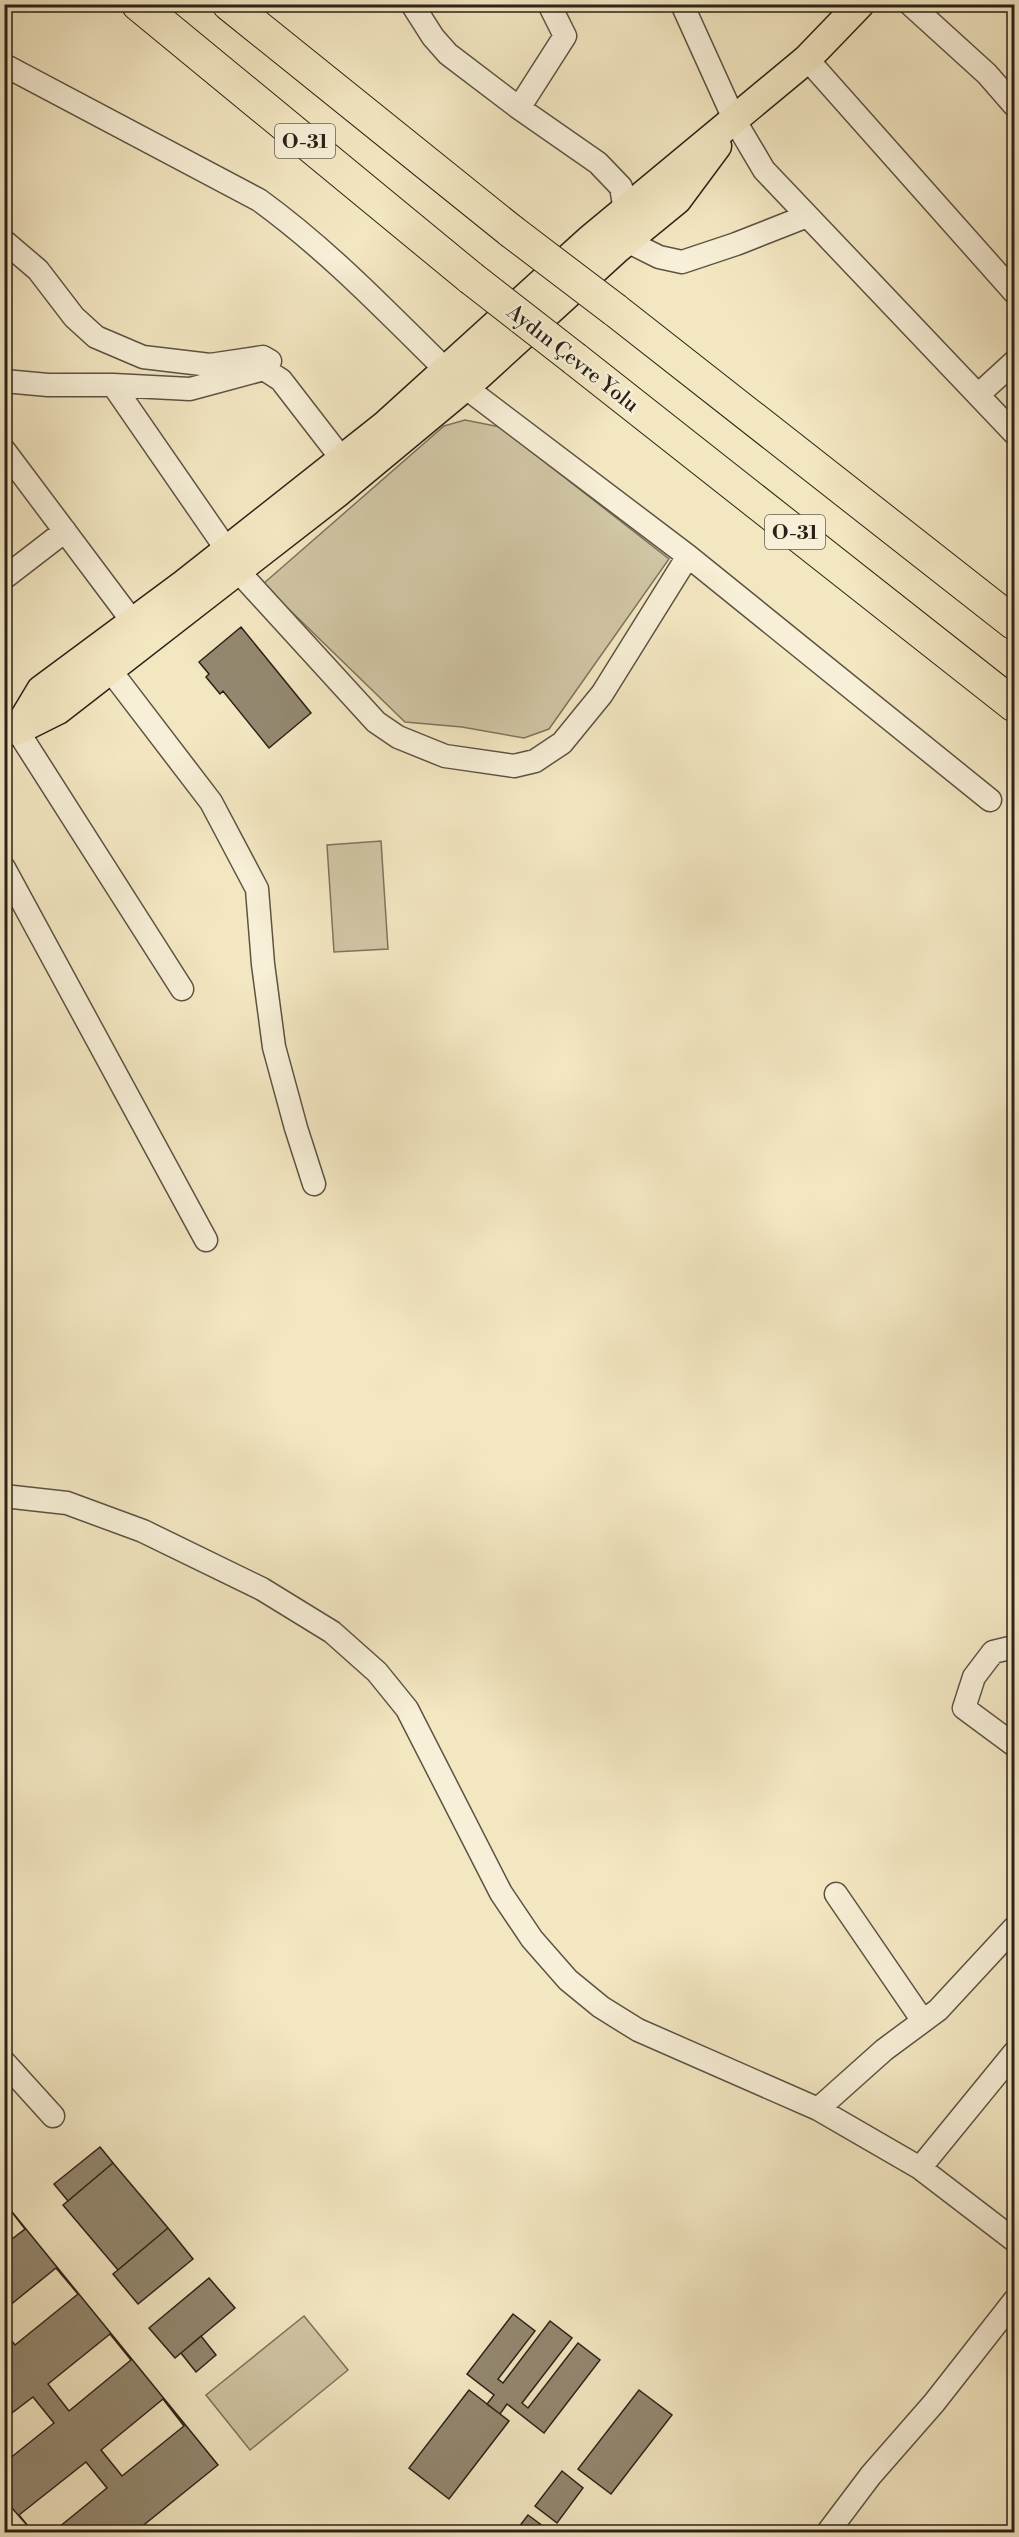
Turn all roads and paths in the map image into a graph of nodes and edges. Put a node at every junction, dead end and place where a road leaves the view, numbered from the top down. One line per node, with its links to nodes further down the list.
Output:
1 (138, 4): 34 (highway, Aydın Çevre Yolu / O-31, bridge)
2 (229, 4): 32 (highway, O-31, bridge)
3 (412, 4): 11 (street)
4 (549, 4): 11 (street)
5 (682, 4): 12 (street)
6 (860, 4): 8 (main road)
7 (910, 4): 10 (street)
8 (807, 59): 12 (main road); 17 (street)
9 (4, 65): 19 (street)
10 (1014, 105)
11 (519, 108): 13 (street)
12 (735, 121): 13 (main road); 14 (street); 16 (main road)
13 (625, 210): 19 (main road)
14 (807, 216): 16 (street); 23 (street)
15 (4, 241): 20 (street)
16 (627, 241): 19 (main road)
17 (1014, 292)
18 (1014, 362): 23 (street)
19 (455, 378): 26 (main road); 28 (street); 29 (main road)
20 (281, 380): 22 (street); 26 (street)
21 (4, 381): 22 (street)
22 (113, 385): 29 (street)
23 (978, 395): 24 (street)
24 (1014, 433)
25 (5, 452): 27 (street)
26 (342, 459): 29 (main road)
27 (65, 531): 30 (street); 31 (street)
28 (688, 556): 29 (street); 36 (street)
29 (233, 561): 31 (main road); 33 (main road)
30 (4, 578)
31 (133, 622): 35 (main road)
32 (1014, 623)
33 (110, 670): 35 (main road); 39 (street)
34 (1014, 705)
35 (11, 734): 38 (street)
36 (990, 800)
37 (4, 868): 40 (street)
38 (182, 990)
39 (314, 1184)
40 (206, 1240)
41 (4, 1496): 49 (street)
42 (1014, 1647): 43 (street)
43 (1014, 1745)
44 (836, 1894): 46 (street)
45 (1014, 1928): 46 (street)
46 (923, 2021): 49 (street)
47 (1014, 2053): 51 (street)
48 (4, 2062): 50 (street)
49 (818, 2109): 51 (street)
50 (53, 2116)
51 (920, 2168): 52 (street)
52 (1014, 2240)
53 (1014, 2301): 54 (street)
54 (828, 2532)

